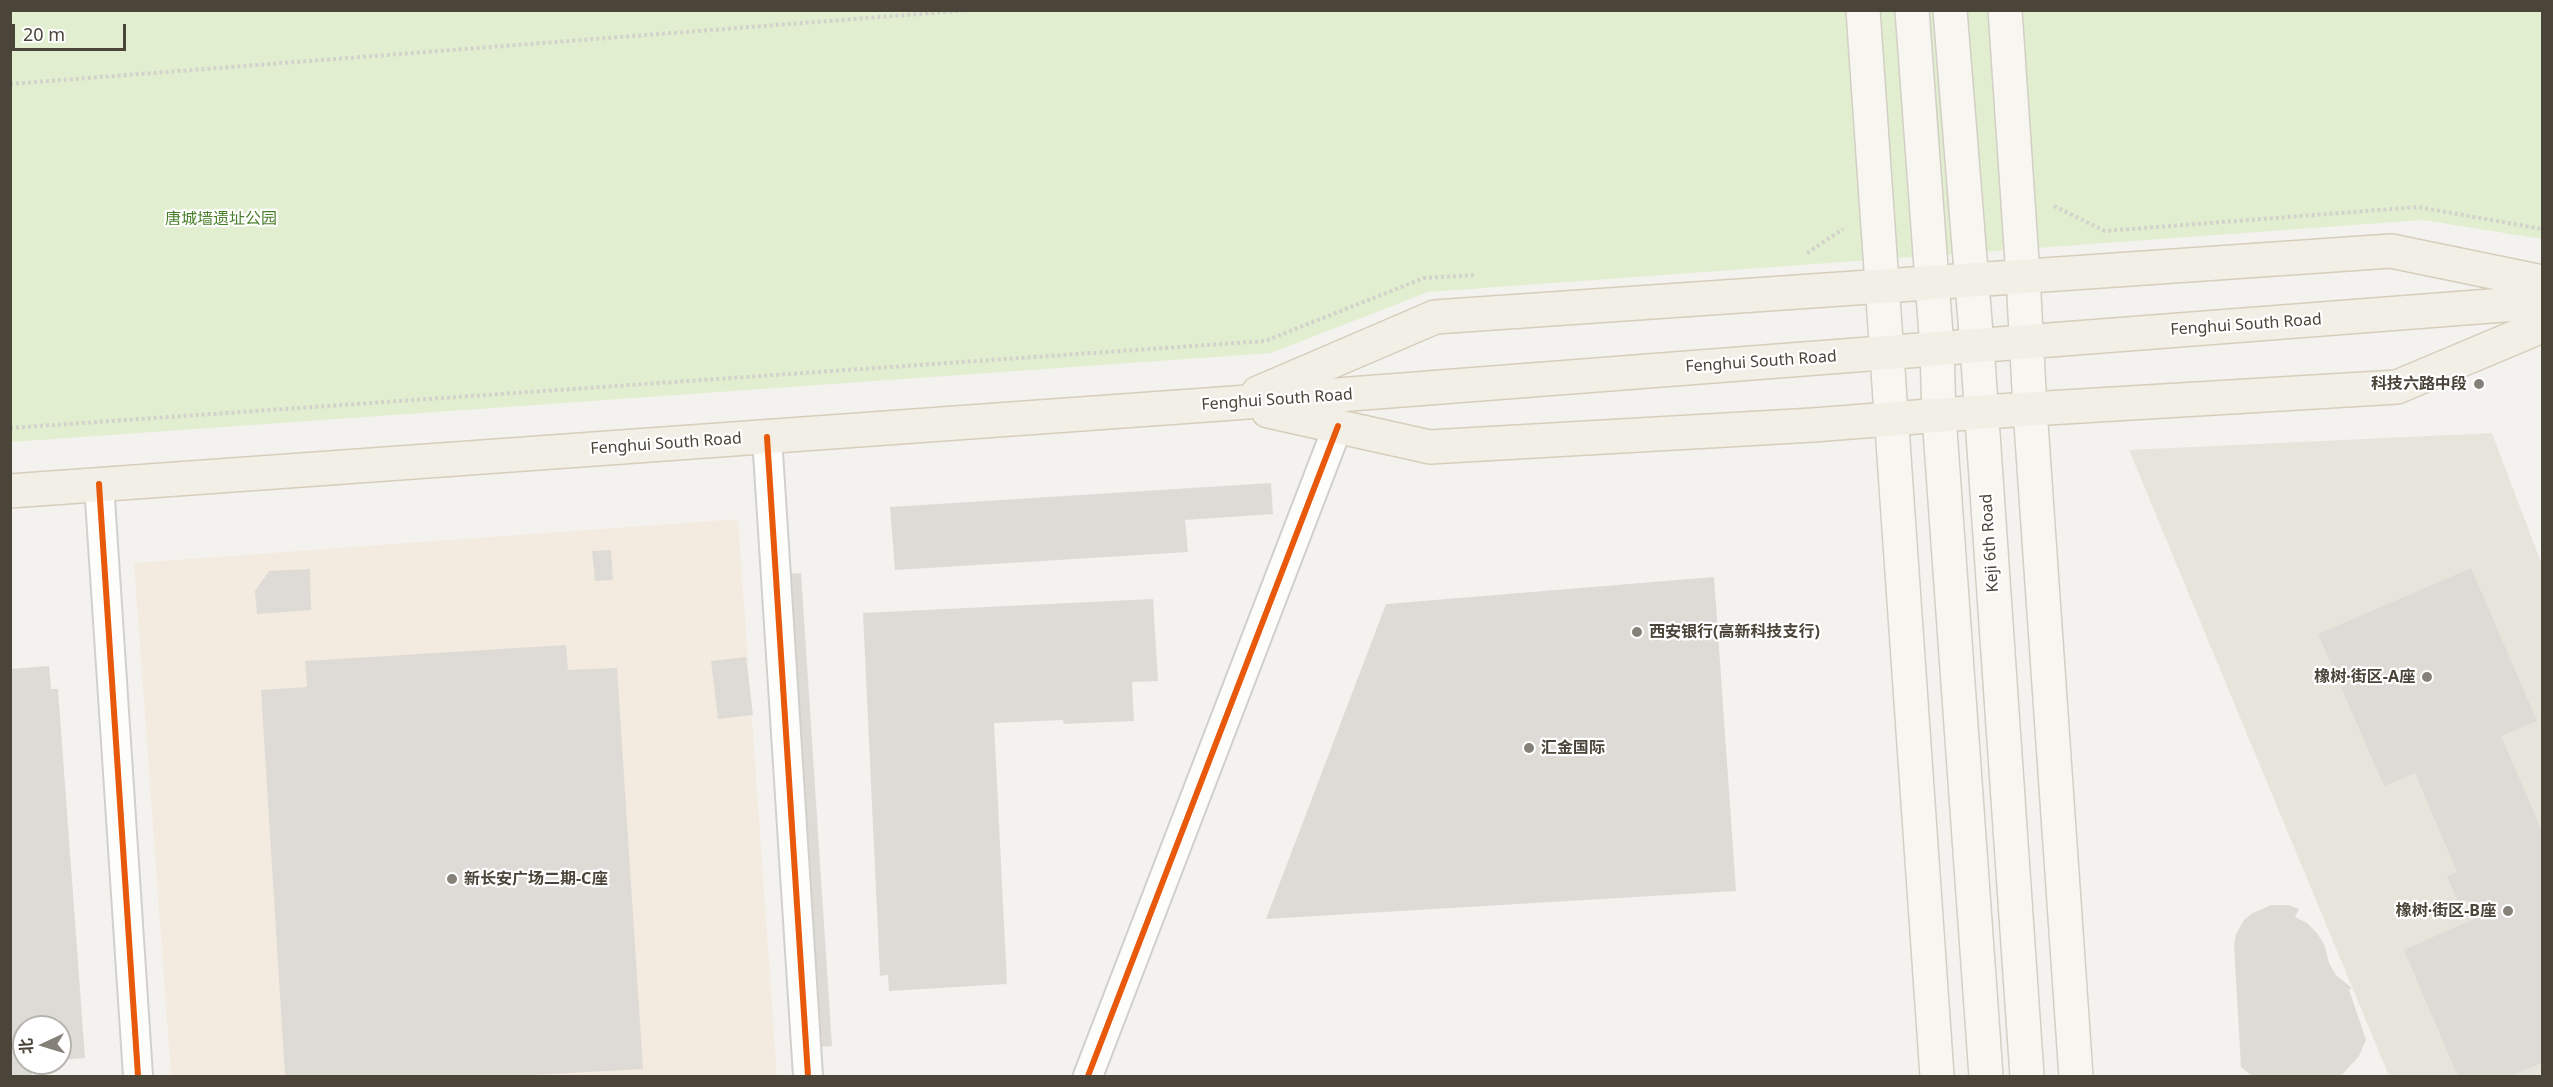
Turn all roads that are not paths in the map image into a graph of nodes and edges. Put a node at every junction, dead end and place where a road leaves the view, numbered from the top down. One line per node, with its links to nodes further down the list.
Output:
1 (1863, 10): 9 (main road)
2 (1912, 10): 8 (main road)
3 (1950, 10): 6 (main road, Keji 6th Road)
4 (2005, 10): 5 (main road)
5 (2024, 276): 6 (main road); 7 (main road); 12 (main road)
6 (1971, 280): 8 (main road); 13 (main road, Keji 6th Road)
7 (2542, 282)
8 (1933, 283): 9 (main road); 14 (main road)
9 (1882, 286): 15 (main road); 16 (main road)
10 (2542, 302): 12 (main road, Fenghui South Road)
11 (2542, 326): 17 (main road)
12 (2026, 343): 13 (main road, Fenghui South Road); 17 (main road)
13 (1977, 346): 14 (main road, Fenghui South Road); 18 (main road, Keji 6th Road)
14 (1937, 349): 15 (main road, Fenghui South Road); 19 (main road)
15 (1887, 353): 16 (main road, Fenghui South Road); 20 (main road)
16 (1234, 403): 21 (main road); 22 (main road, Fenghui South Road)
17 (2030, 409): 18 (main road); 31 (main road)
18 (1981, 412): 19 (main road); 30 (main road, Keji 6th Road)
19 (1939, 416): 20 (main road); 29 (main road)
20 (1890, 420): 21 (main road); 28 (main road)
21 (1338, 426): 27 (street)
22 (767, 437): 23 (main road, Fenghui South Road); 26 (street)
23 (99, 484): 24 (main road, Fenghui South Road); 25 (street)
24 (10, 491)
25 (138, 1077)
26 (808, 1077)
27 (1088, 1077)
28 (1937, 1077)
29 (1986, 1077)
30 (2027, 1077)
31 (2076, 1077)

